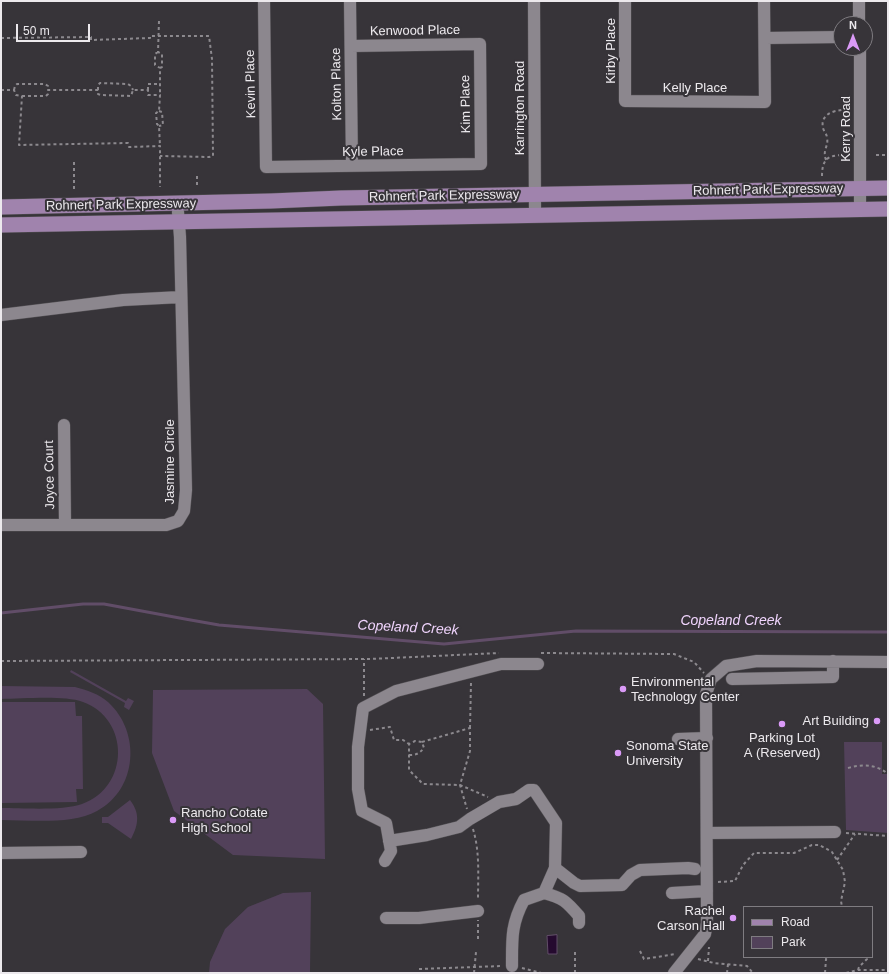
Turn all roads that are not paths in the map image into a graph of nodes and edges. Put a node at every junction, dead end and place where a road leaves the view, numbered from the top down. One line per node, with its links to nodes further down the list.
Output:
1 (264, 1): 16 (street, Kevin Place)
2 (350, 1): 11 (street, Kolton Place)
3 (534, 1): 19 (street, Karrington Road)
4 (625, 1): 13 (street, Kirby Place)
5 (764, 1): 9 (street)
6 (859, 1): 7 (street)
7 (859, 16)
8 (833, 37): 9 (street)
9 (765, 38): 13 (street, Kelly Place)
10 (480, 44): 11 (street, Kenwood Place); 14 (street, Kim Place)
11 (351, 46): 15 (street, Kolton Place)
12 (860, 56): 17 (street, Kerry Road)
13 (625, 101)
14 (481, 164): 15 (street, Kyle Place)
15 (352, 166): 16 (street, Kyle Place)
16 (266, 167)
17 (860, 188): 18 (main road, Rohnert Park Expressway); 19 (main road, Rohnert Park Expressway); 21 (street, Kerry Road)
18 (888, 188)
19 (535, 194): 20 (main road, Rohnert Park Expressway); 23 (street, Karrington Road)
20 (1, 207)
21 (860, 209): 22 (main road, Rohnert Park Expressway); 23 (main road, Rohnert Park Expressway)
22 (888, 209)
23 (535, 215): 24 (main road, Rohnert Park Expressway)
24 (178, 217): 25 (main road, Rohnert Park Expressway); 26 (street, Jasmine Circle)
25 (1, 225)
26 (181, 297): 27 (street); 29 (street, Jasmine Circle)
27 (1, 315)
28 (64, 425): 29 (street, Joyce Court)
29 (65, 524): 30 (street, Jasmine Circle)
30 (1, 525)
31 (537, 659): 39 (street)
32 (833, 661): 33 (street); 34 (street); 35 (street)
33 (888, 662)
34 (732, 679)
35 (707, 738): 36 (street); 38 (street)
36 (678, 739)
37 (835, 832): 38 (street)
38 (707, 833): 45 (street)
39 (389, 840): 42 (street); 43 (street)
40 (81, 852): 41 (street)
41 (1, 853)
42 (385, 861)
43 (556, 868): 44 (street); 46 (street)
44 (695, 869)
45 (707, 891): 47 (street); 52 (street)
46 (544, 893): 50 (street); 51 (street)
47 (672, 893)
48 (478, 911): 49 (street)
49 (386, 918)
50 (579, 923)
51 (512, 966)
52 (674, 973)

